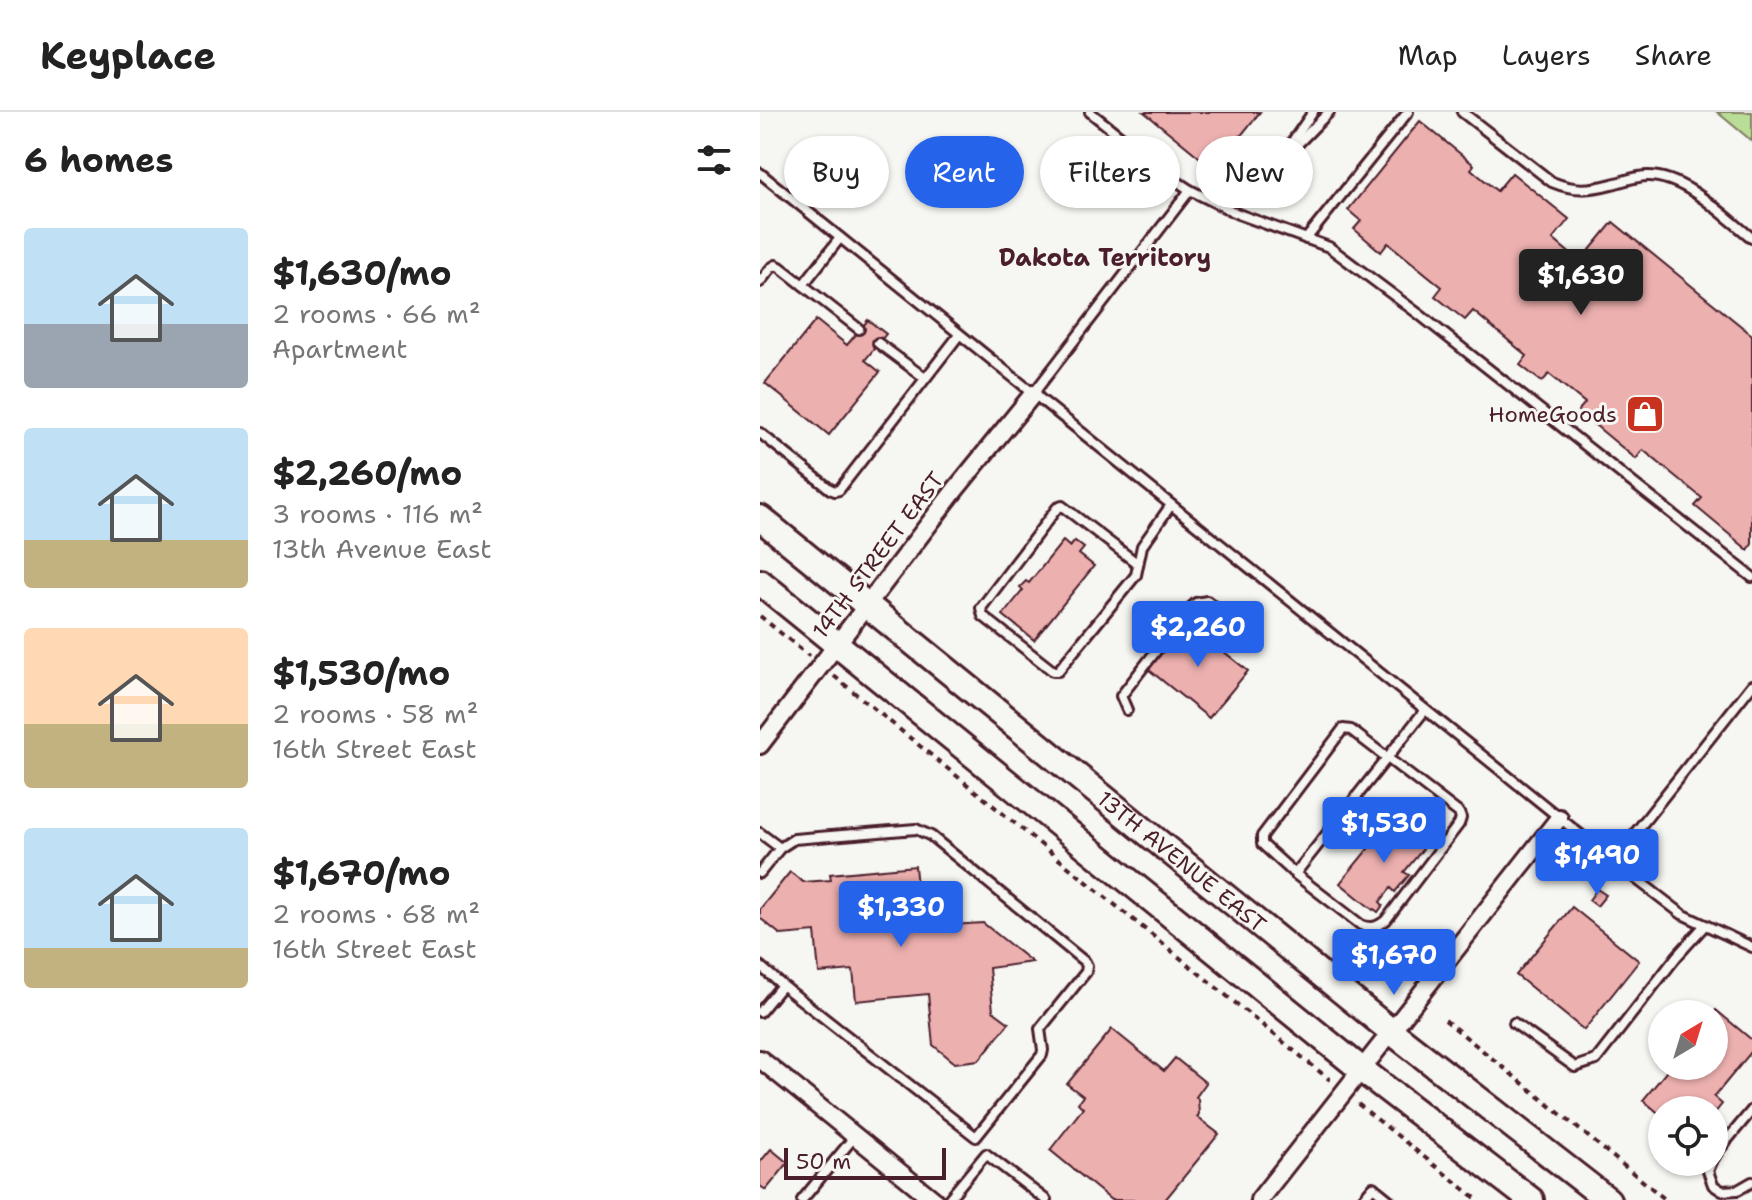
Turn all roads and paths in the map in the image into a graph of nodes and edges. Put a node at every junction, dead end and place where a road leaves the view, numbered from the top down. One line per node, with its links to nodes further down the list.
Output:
1 (1090, 112): 7 (lane)
2 (1313, 112): 3 (lane)
3 (1329, 112)
4 (1408, 112): 10 (lane)
5 (1462, 112): 9 (lane)
6 (760, 173): 8 (lane)
7 (1190, 190): 10 (lane); 17 (lane)
8 (840, 238): 12 (lane); 14 (lane)
9 (1752, 238)
10 (1306, 239): 22 (lane)
11 (760, 282): 12 (lane)
12 (803, 285): 13 (lane)
13 (859, 329)
14 (959, 335): 16 (lane); 17 (lane)
15 (878, 343): 16 (lane)
16 (925, 378): 18 (lane)
17 (1033, 394): 19 (lane); 24 (street, 14TH STREET EAST)
18 (760, 433)
19 (1171, 505): 21 (lane); 31 (lane)
20 (760, 518): 24 (main road, 13TH AVENUE EAST)
21 (1138, 564): 21 (lane)
22 (1752, 577)
23 (760, 582): 27 (main road)
24 (868, 605): 27 (street, 14TH STREET EAST); 47 (main road, 13TH AVENUE EAST)
25 (760, 616): 28 (path)
26 (1241, 628): 30 (lane)
27 (837, 646): 28 (street, 14TH STREET EAST); 49 (main road)
28 (821, 666): 32 (street, 14TH STREET EAST); 50 (path)
29 (1752, 685): 37 (lane)
30 (1127, 710)
31 (1425, 710): 33 (lane); 34 (lane)
32 (760, 745)
33 (1387, 758): 39 (lane); 39 (lane); 39 (lane)
34 (1559, 818): 37 (lane); 47 (street)
35 (760, 833): 36 (lane)
36 (780, 848): 38 (lane); 53 (lane)
37 (1613, 861): 40 (lane)
38 (760, 873)
39 (1295, 874)
40 (1705, 925): 41 (lane); 46 (lane)
41 (1752, 947)
42 (760, 966): 43 (lane)
43 (782, 985): 44 (lane); 53 (lane)
44 (760, 1012)
45 (1445, 1020): 68 (path)
46 (1514, 1023)
47 (1392, 1032): 49 (street); 67 (main road, 13TH AVENUE EAST)
48 (760, 1059): 52 (street)
49 (1362, 1070): 50 (street); 66 (main road)
50 (1344, 1092): 62 (street); 65 (path)
51 (1752, 1110): 54 (lane)
52 (855, 1136): 58 (lane); 59 (street)
53 (976, 1137): 55 (lane)
54 (1728, 1139)
55 (986, 1154): 60 (lane); 61 (lane)
56 (1710, 1176): 57 (lane)
57 (1752, 1182)
58 (802, 1200)
59 (934, 1200)
60 (948, 1200)
61 (1046, 1200)
62 (1259, 1200)
63 (1362, 1200): 64 (lane)
64 (1389, 1200)
65 (1478, 1200)
66 (1531, 1200)
67 (1608, 1200)
68 (1666, 1200)

